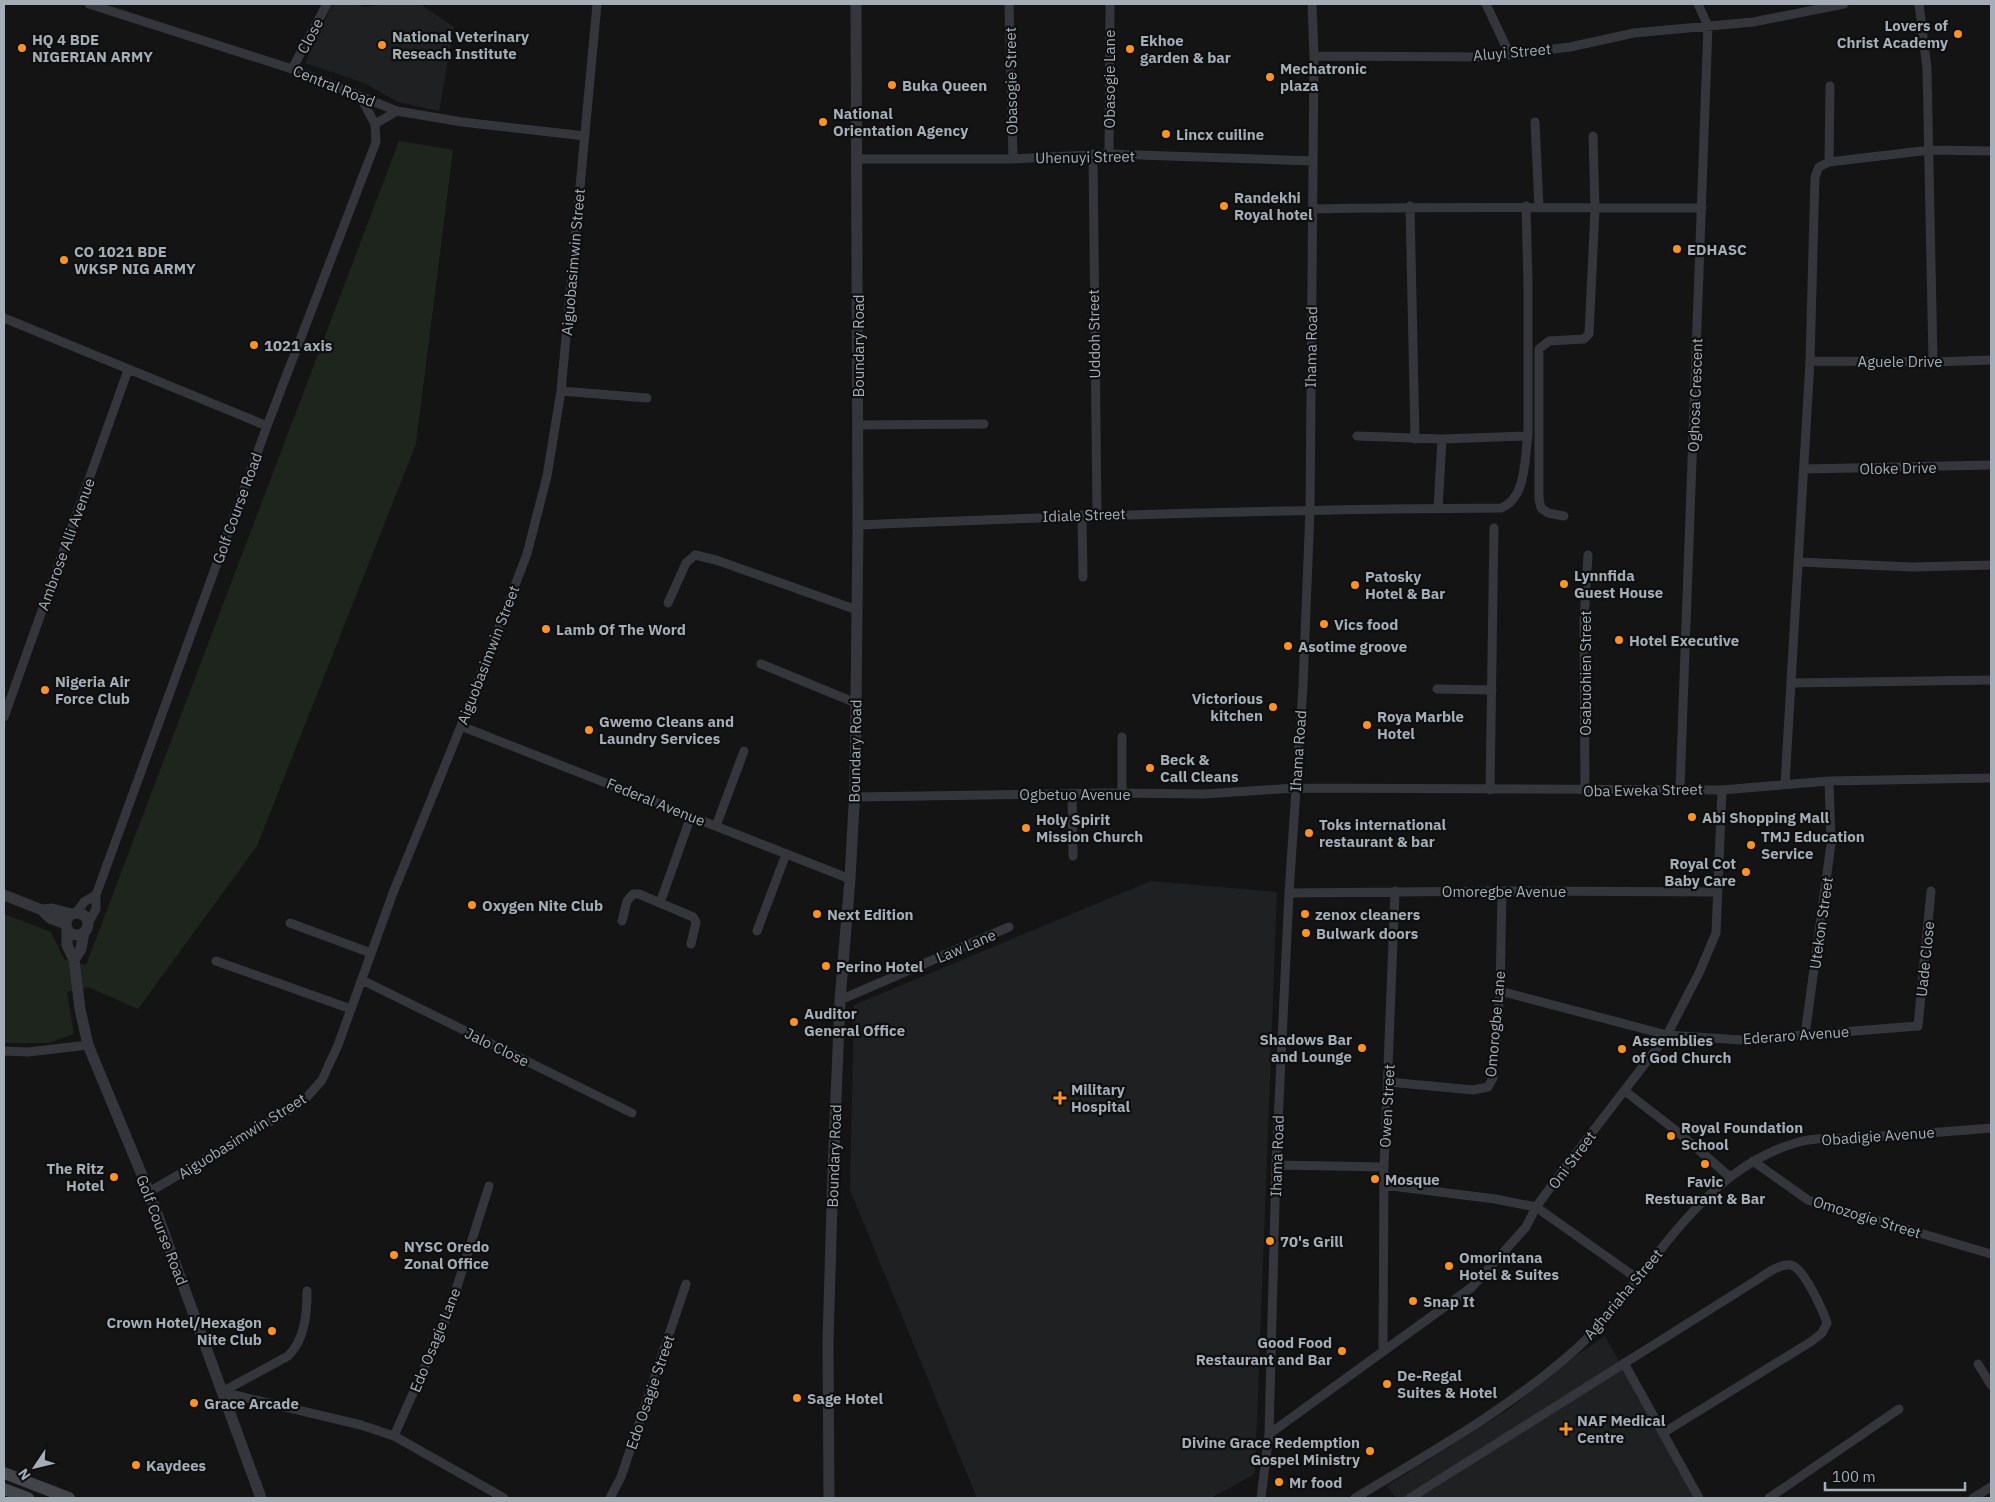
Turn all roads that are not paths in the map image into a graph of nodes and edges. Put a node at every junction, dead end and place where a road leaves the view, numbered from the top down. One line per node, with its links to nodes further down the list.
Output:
1 (89, 4): 15 (street, Central Road)
2 (327, 4): 15 (street, Close)
3 (597, 4): 21 (street, Aiguobasimwin Street)
4 (856, 4): 27 (street, Boundary Road)
5 (1009, 4): 28 (street, Obasogie Street)
6 (1110, 4): 26 (street, Obasogie Lane)
7 (1312, 4): 14 (street, Ihama Road)
8 (1486, 4): 13 (street)
9 (1698, 4): 12 (street, Oghosa Crescent)
10 (1844, 4): 12 (street, Aluyi Street)
11 (1919, 4): 23 (street)
12 (1708, 26): 13 (street, Aluyi Street); 34 (street, Oghosa Crescent)
13 (1510, 55): 14 (street, Aluyi Street)
14 (1314, 56): 29 (street, Ihama Road)
15 (292, 69): 17 (street, Central Road)
16 (1830, 86): 30 (street)
17 (361, 98): 18 (street, Central Road); 20 (street)
18 (397, 111): 20 (street); 21 (street, Central Road)
19 (1534, 122): 33 (street)
20 (375, 124): 46 (street, Golf Course Road)
21 (585, 136): 42 (street, Aiguobasimwin Street)
22 (1593, 136): 36 (street)
23 (1930, 150): 24 (street); 30 (street); 40 (street)
24 (1991, 151)
25 (1093, 154): 26 (street, Uhenuyi Street); 28 (street, Uhenuyi Street); 55 (street, Uddoh Street)
26 (1109, 154): 29 (street, Uhenuyi Street)
27 (858, 159): 28 (street, Uhenuyi Street); 45 (street, Boundary Road)
28 (1013, 159)
29 (1313, 161): 35 (street, Ihama Road)
30 (1829, 162): 39 (street)
31 (1410, 206): 32 (street); 35 (street); 49 (street)
32 (1526, 206): 33 (street); 48 (street, Idiale Street)
33 (1539, 206): 36 (street)
34 (1702, 208): 36 (street); 80 (street, Oghosa Crescent)
35 (1312, 209): 54 (street, Ihama Road)
36 (1595, 209): 57 (street)
37 (4, 318): 41 (street)
38 (1991, 360): 40 (street, Aguele Drive)
39 (1810, 361): 40 (street, Aguele Drive); 52 (street)
40 (1933, 362)
41 (128, 370): 46 (street); 72 (street, Ambrose Alli Avenue)
42 (561, 391): 43 (street); 73 (street, Aiguobasimwin Street)
43 (647, 398)
44 (984, 424): 45 (street)
45 (858, 425): 58 (street, Boundary Road)
46 (267, 426): 98 (street, Golf Course Road)
47 (1357, 436): 49 (street)
48 (1528, 436): 50 (street); 53 (street, Idiale Street)
49 (1415, 438): 50 (street)
50 (1442, 439): 53 (street)
51 (1991, 465): 52 (street, Oloke Drive)
52 (1804, 469): 61 (street)
53 (1438, 508): 54 (street, Idiale Street)
54 (1310, 509): 55 (street, Idiale Street); 79 (street, Ihama Road)
55 (1097, 514): 56 (street, Idiale Street)
56 (1082, 515): 58 (street, Idiale Street); 63 (street)
57 (1564, 516)
58 (858, 524): 65 (street, Boundary Road)
59 (1494, 528): 70 (street)
60 (1588, 555): 83 (street, Osabuohien Street)
61 (1800, 562): 62 (street); 68 (street)
62 (1991, 565)
63 (1083, 577)
64 (668, 603): 65 (street)
65 (857, 610): 71 (street, Boundary Road)
66 (761, 664): 71 (street)
67 (1991, 680): 68 (street)
68 (1792, 683): 78 (street)
69 (1437, 689): 70 (street)
70 (1492, 690): 81 (street)
71 (856, 703): 86 (street, Boundary Road)
72 (4, 717)
73 (461, 726): 87 (street, Federal Avenue); 107 (street, Aiguobasimwin Street)
74 (1122, 736): 85 (street)
75 (744, 751): 88 (street)
76 (1991, 778): 77 (street, Oba Eweka Street)
77 (1829, 780): 78 (street, Oba Eweka Street); 115 (street, Utekon Street)
78 (1785, 784): 82 (street, Oba Eweka Street)
79 (1295, 788): 81 (street, Oba Eweka Street); 85 (street, Ogbetuo Avenue); 96 (street, Ihama Road)
80 (1680, 788): 82 (street, Oba Eweka Street); 83 (street, Oba Eweka Street)
81 (1490, 790): 83 (street, Oba Eweka Street)
82 (1722, 790): 94 (street, Oni Street)
83 (1585, 791)
84 (1072, 793): 85 (street, Ogbetuo Avenue); 86 (street, Ogbetuo Avenue); 90 (street)
85 (1122, 793)
86 (854, 797): 91 (street, Boundary Road)
87 (690, 816): 88 (street, Federal Avenue); 99 (street)
88 (716, 826): 89 (street, Federal Avenue)
89 (786, 854): 91 (street, Federal Avenue); 105 (street)
90 (1073, 856)
91 (850, 879): 112 (street, Boundary Road)
92 (1395, 891): 93 (street, Omoregbe Avenue); 96 (street, Omoregbe Avenue); 119 (street, Owen Street)
93 (1502, 891): 94 (street, Omoregbe Avenue); 111 (street, Omorogbe Lane)
94 (1718, 892): 116 (street, Oni Street)
95 (1931, 892): 114 (street, Uade Close)
96 (1289, 893): 124 (street, Ihama Road)
97 (4, 895): 100 (street)
98 (96, 895): 100 (street, Golf Course Road); 104 (street)
99 (660, 903): 101 (street); 106 (street)
100 (70, 920): 104 (street); 104 (street); 108 (street, Golf Course Road)
101 (622, 921)
102 (290, 923): 107 (street)
103 (1009, 927): 112 (street, Law Lane)
104 (86, 928): 108 (street)
105 (756, 931)
106 (691, 944)
107 (371, 953): 110 (street, Aiguobasimwin Street)
108 (74, 960): 117 (street, Golf Course Road)
109 (216, 962): 113 (street)
110 (362, 980): 113 (street, Aiguobasimwin Street); 121 (street, Jalo Close)
111 (1500, 991): 116 (street, Ederaro Avenue); 119 (street, Omorogbe Lane)
112 (840, 1000): 152 (street, Boundary Road)
113 (351, 1009): 129 (street, Aiguobasimwin Street)
114 (1918, 1026): 115 (street, Ederaro Avenue)
115 (1805, 1034): 116 (street, Ederaro Avenue)
116 (1667, 1035): 120 (street, Oni Street)
117 (88, 1045): 118 (street); 129 (street, Golf Course Road)
118 (4, 1051)
119 (1389, 1082): 125 (street, Owen Street)
120 (1625, 1091): 126 (street); 130 (street, Oni Street)
121 (632, 1113)
122 (1991, 1128): 123 (street, Obadigie Avenue)
123 (1753, 1161): 126 (street, Obadigie Avenue); 131 (street, Omozogie Street)
124 (1276, 1165): 125 (street); 142 (street, Ihama Road)
125 (1384, 1167): 127 (street, Owen Street)
126 (1730, 1177): 132 (street, Aghariaha Street)
127 (1384, 1185): 130 (street); 135 (street, Owen Street)
128 (489, 1186): 143 (street, Edo Osagie Lane)
129 (149, 1192): 139 (street, Golf Course Road)
130 (1536, 1207): 132 (street); 135 (street, Oni Street)
131 (1991, 1254)
132 (1638, 1279): 154 (street, Aghariaha Street)
133 (686, 1284): 151 (street, Edo Osagie Street)
134 (307, 1291): 139 (street)
135 (1383, 1351): 142 (street, Oni Street)
136 (1624, 1363): 141 (street); 141 (street); 155 (street)
137 (1978, 1364): 138 (street)
138 (1991, 1385)
139 (222, 1392): 143 (street); 149 (street, Golf Course Road)
140 (1899, 1409): 157 (street)
141 (1663, 1433): 156 (street)
142 (1268, 1434): 153 (street, Ihama Road)
143 (394, 1436): 150 (street)
144 (4, 1473): 148 (main road)
145 (1991, 1487): 158 (street)
146 (4, 1489): 147 (main road)
147 (28, 1498)
148 (69, 1498)
149 (261, 1498)
150 (504, 1498)
151 (610, 1498)
152 (829, 1498)
153 (1261, 1498)
154 (1356, 1498)
155 (1410, 1498)
156 (1699, 1498)
157 (1769, 1498)
158 (1973, 1498)

